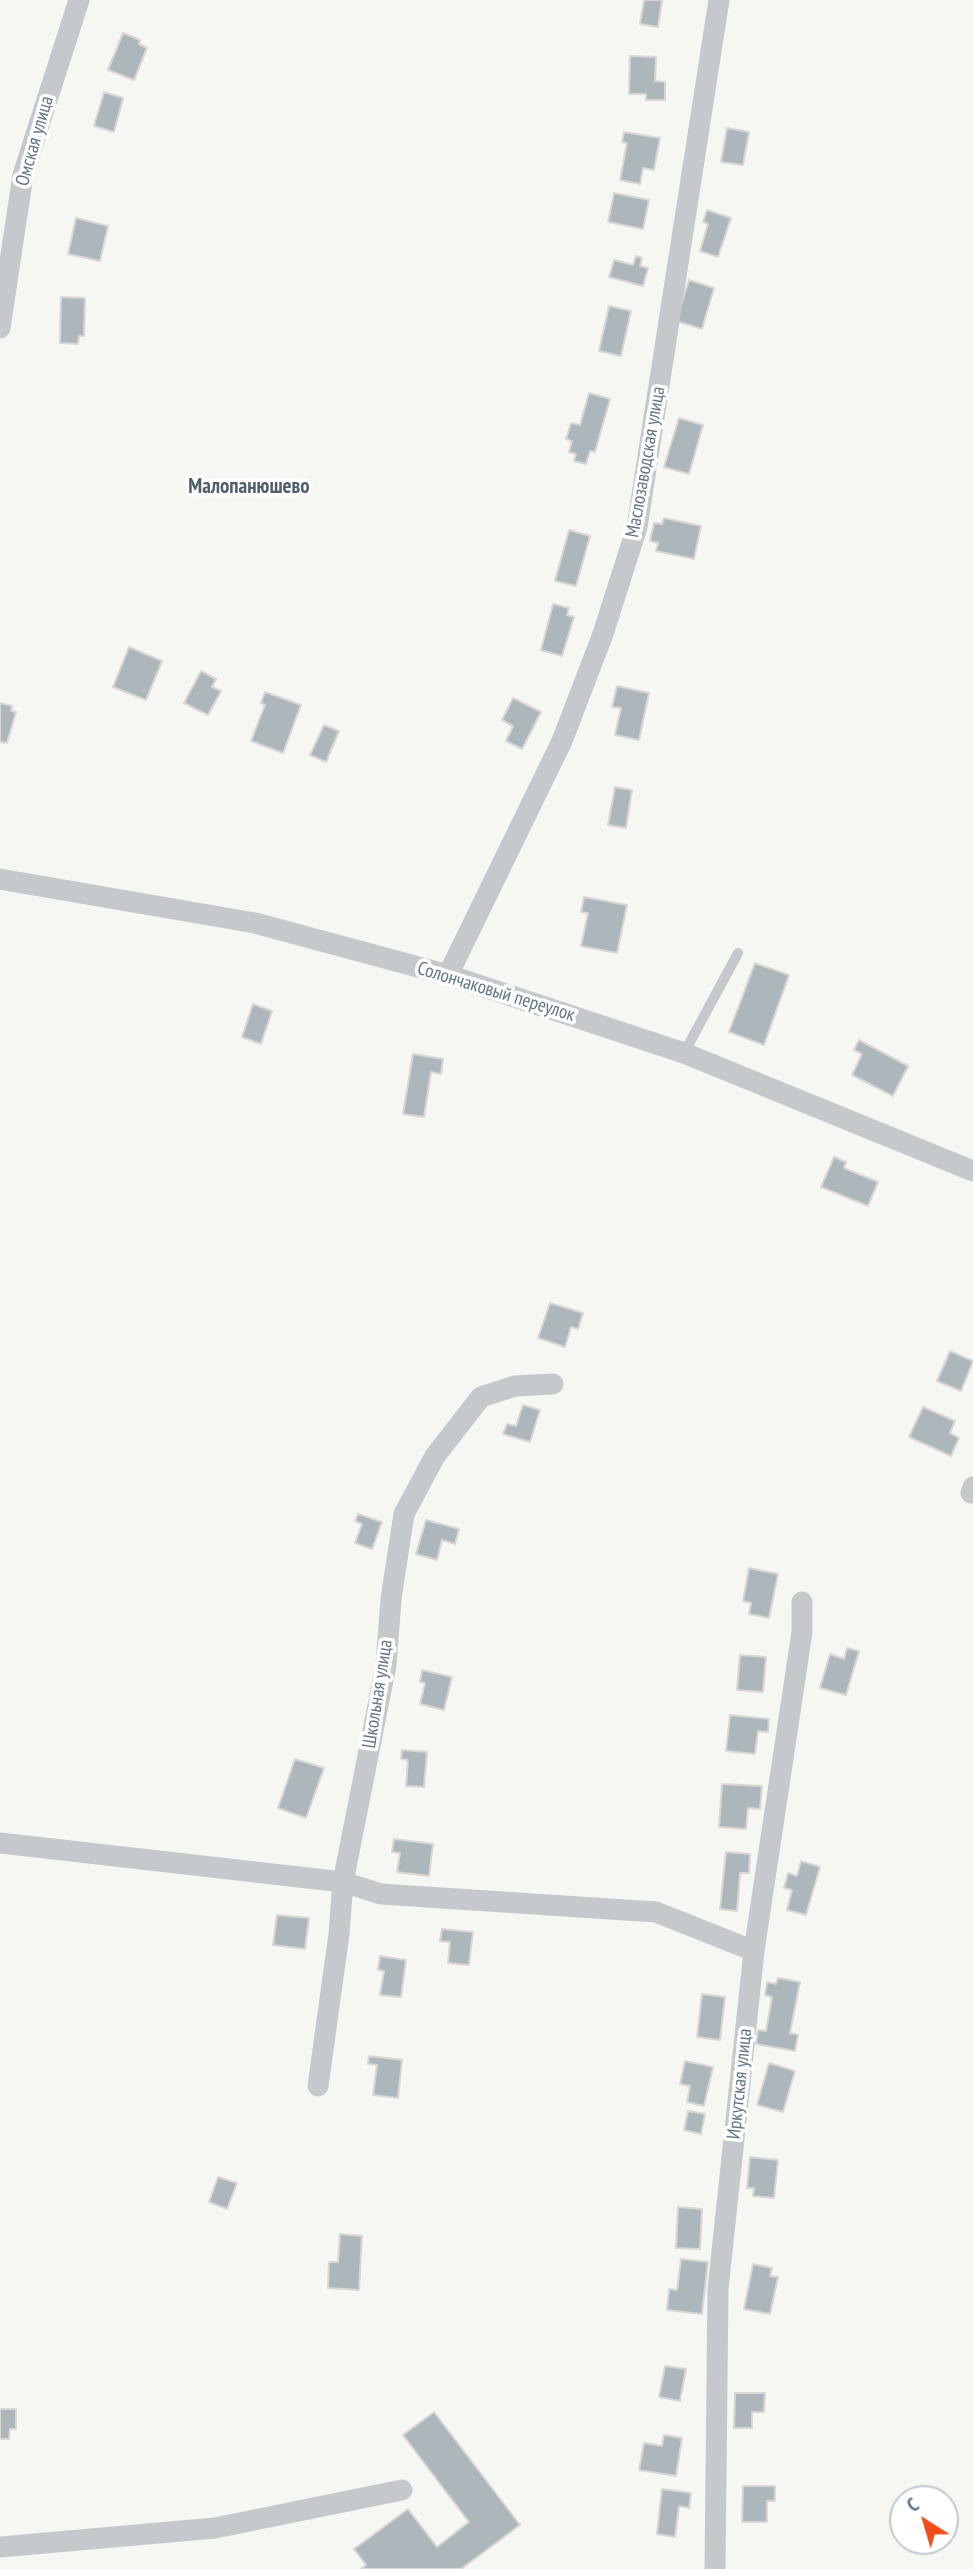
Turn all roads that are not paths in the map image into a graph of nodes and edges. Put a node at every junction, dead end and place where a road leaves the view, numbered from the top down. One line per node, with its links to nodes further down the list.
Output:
1 (79, 0): 3 (street, Омская улица)
2 (719, 0): 6 (street, Маслозаводская улица)
3 (0, 328)
4 (0, 879): 6 (street, Солончаковый переулок)
5 (738, 953): 7 (lane)
6 (448, 975): 7 (street, Солончаковый переулок)
7 (684, 1053): 8 (street, Солончаковый переулок)
8 (973, 1171)
9 (553, 1384): 12 (street, Школьная улица)
10 (802, 1602): 13 (street, Иркутская улица)
11 (0, 1843): 12 (street)
12 (343, 1882): 13 (street); 14 (street, Школьная улица)
13 (754, 1951): 17 (street, Иркутская улица)
14 (318, 2086)
15 (402, 2490): 16 (street)
16 (0, 2547)
17 (715, 2569)

